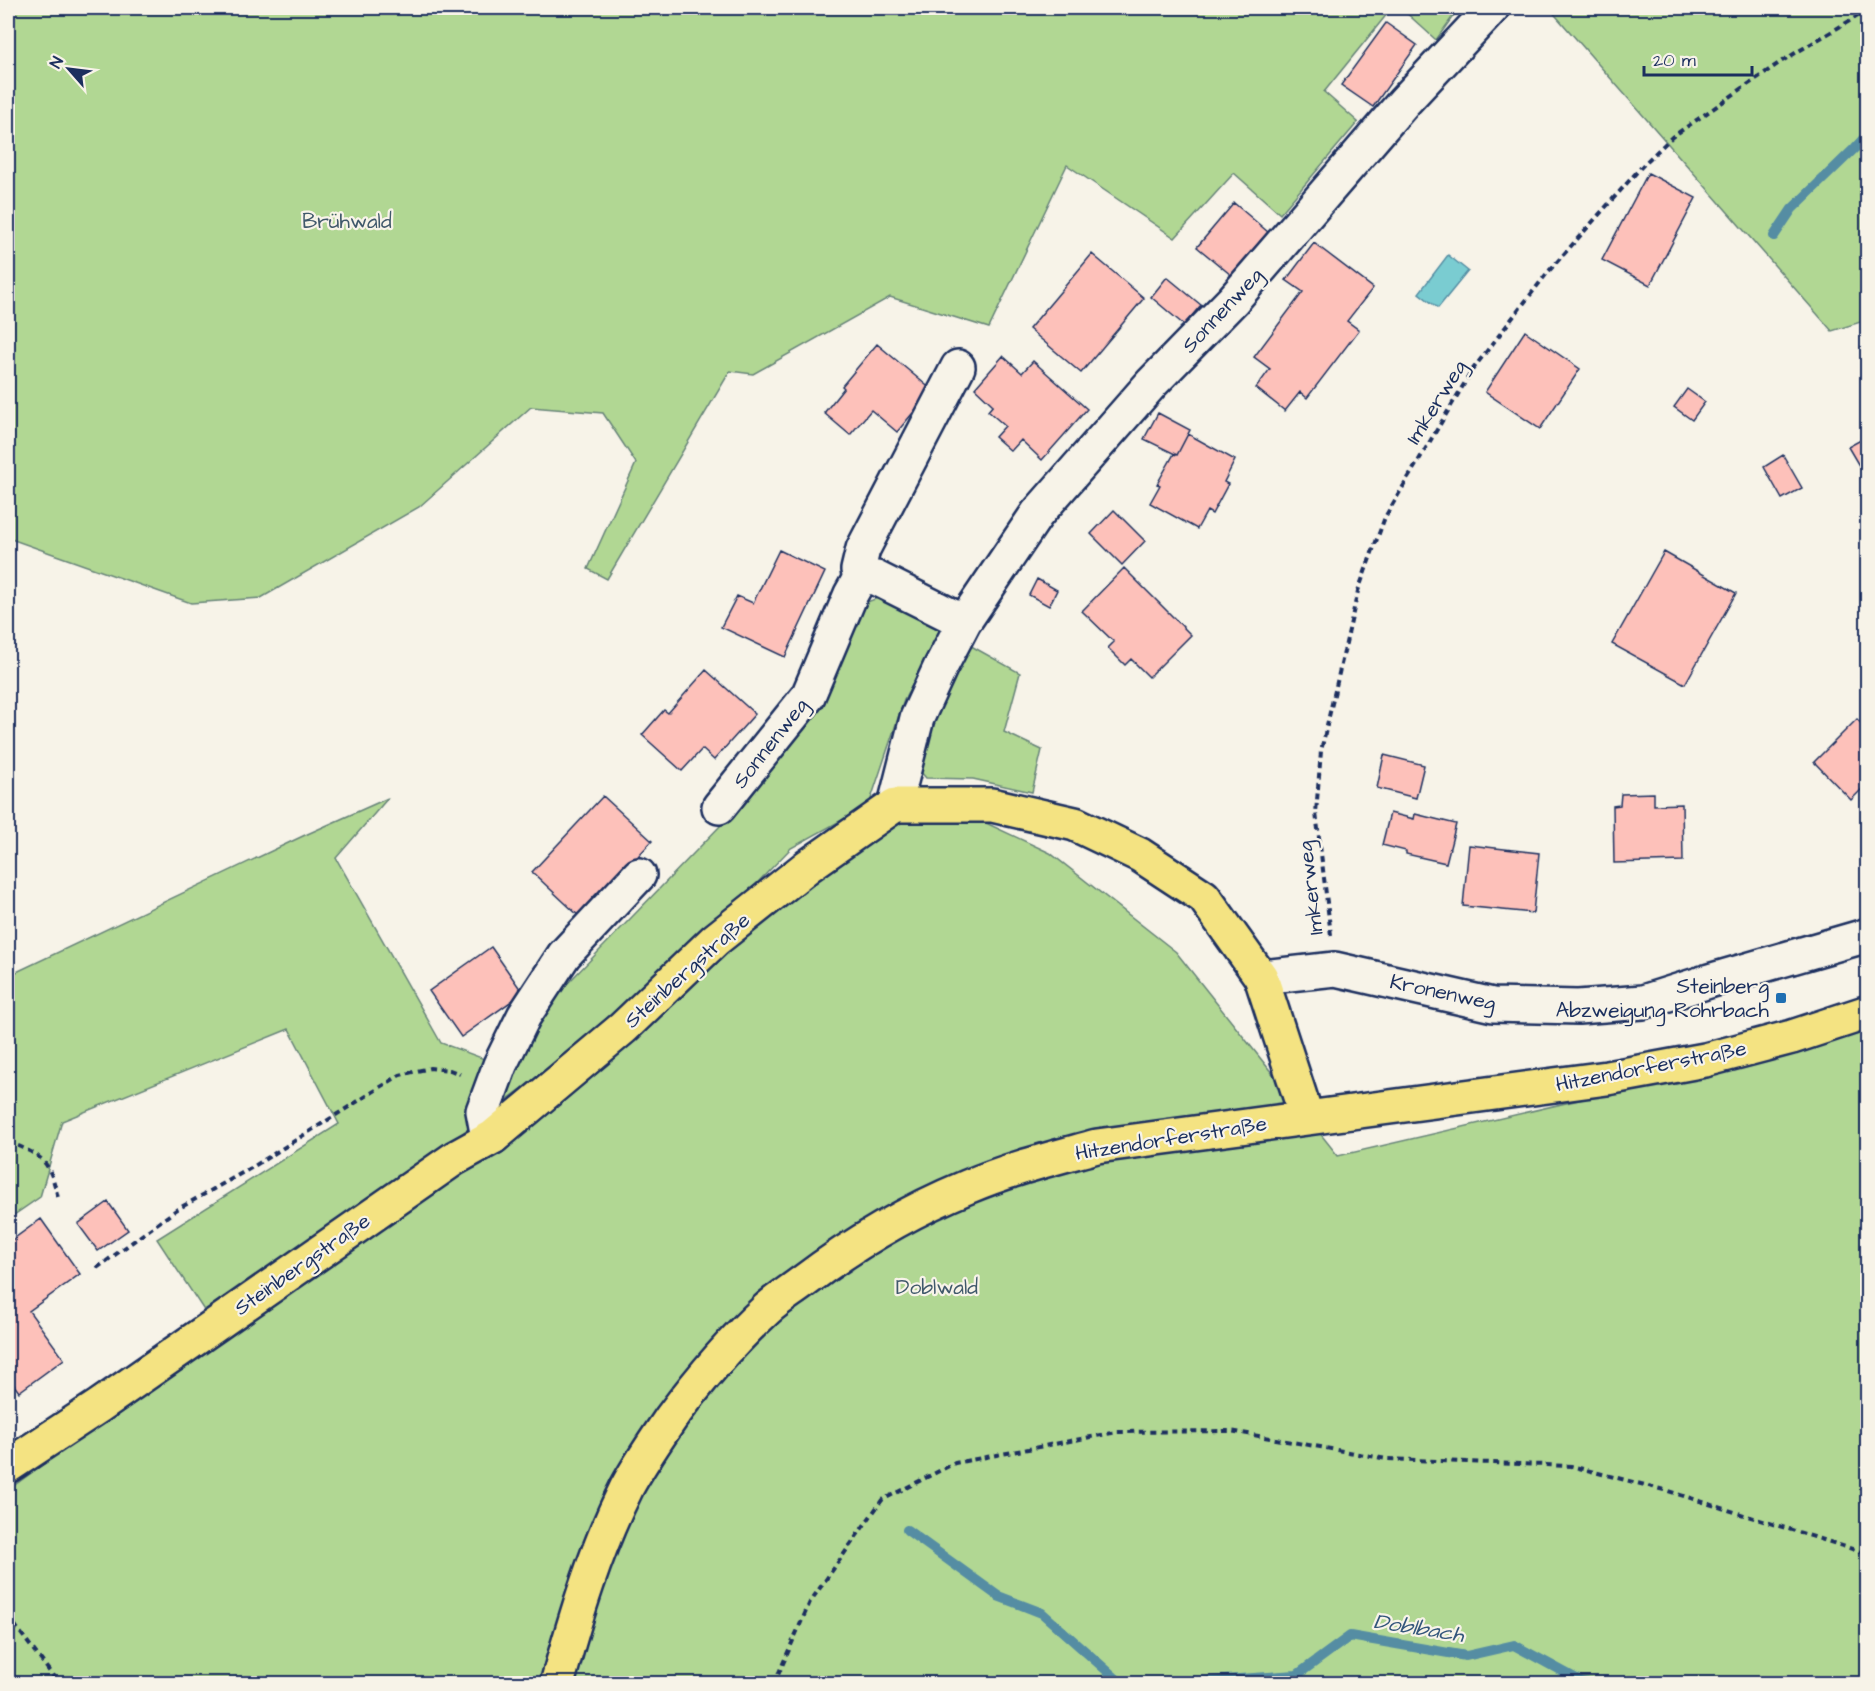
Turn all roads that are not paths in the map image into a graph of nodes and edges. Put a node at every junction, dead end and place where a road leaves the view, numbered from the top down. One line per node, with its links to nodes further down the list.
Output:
1 (1492, 8): 4 (street, Sonnenweg)
2 (958, 367): 3 (street, Sonnenweg)
3 (860, 578): 4 (street); 6 (street, Sonnenweg)
4 (964, 622): 5 (street, Sonnenweg)
5 (895, 805): 9 (main road); 12 (main road, Steinbergstraße)
6 (719, 807)
7 (639, 874): 12 (street)
8 (1868, 935): 9 (street, Kronenweg)
9 (1261, 976): 11 (main road)
10 (1868, 1012): 11 (main road, Hitzendorferstraße)
11 (1307, 1118): 14 (main road, Hitzendorferstraße)
12 (493, 1137): 13 (main road, Steinbergstraße)
13 (8, 1466)
14 (557, 1683)

